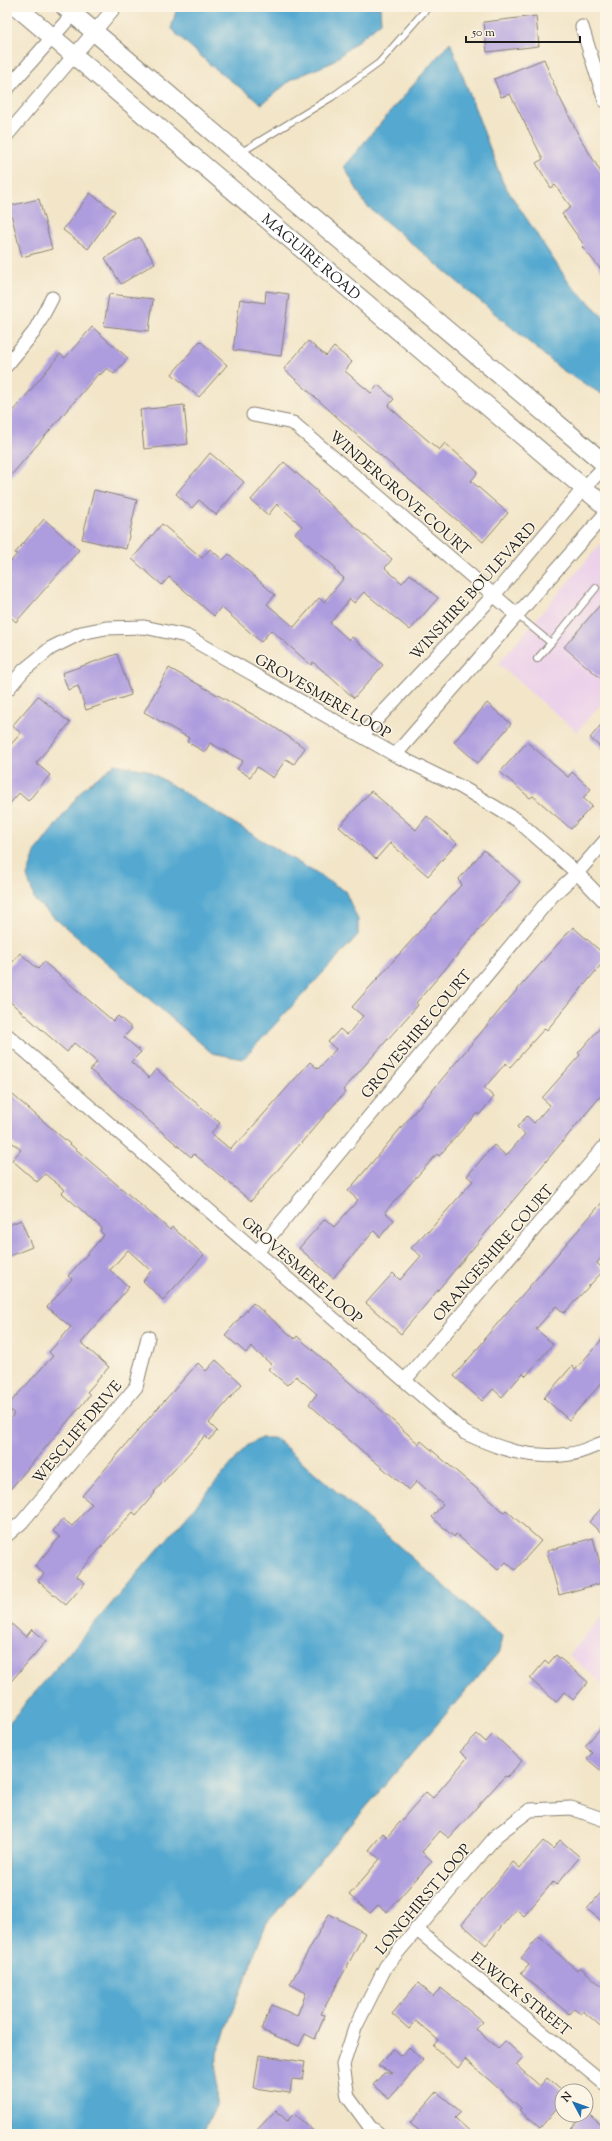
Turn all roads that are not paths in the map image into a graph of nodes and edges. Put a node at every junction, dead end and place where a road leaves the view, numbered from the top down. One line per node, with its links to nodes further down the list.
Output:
1 (17, 7): 7 (main road, MAGUIRE ROAD)
2 (115, 7): 6 (street)
3 (428, 7): 12 (lane)
4 (72, 9): 6 (main road); 7 (street)
5 (582, 27): 10 (street)
6 (94, 32): 8 (street); 12 (main road)
7 (52, 37): 8 (main road, MAGUIRE ROAD); 9 (street)
8 (73, 55): 11 (street); 17 (main road, MAGUIRE ROAD)
9 (7, 89)
10 (605, 101)
11 (7, 135)
12 (239, 154): 16 (main road)
13 (52, 298): 14 (street)
14 (7, 365)
15 (253, 415): 21 (street, WINDERGROVE COURT)
16 (605, 465): 17 (street, WINSHIRE BOULEVARD)
17 (584, 488): 18 (main road, MAGUIRE ROAD); 21 (street, WINSHIRE BOULEVARD)
18 (605, 506)
19 (605, 514): 22 (street)
20 (596, 588): 23 (lane)
21 (494, 595): 22 (street, WINDERGROVE COURT); 26 (street, WINSHIRE BOULEVARD)
22 (517, 615): 23 (lane); 27 (street)
23 (551, 643): 24 (lane)
24 (537, 659)
25 (7, 690): 26 (street, GROVESMERE LOOP)
26 (362, 735): 27 (street, GROVESMERE LOOP)
27 (395, 755): 29 (street, GROVESMERE LOOP)
28 (605, 841): 29 (street, GROVESHIRE COURT)
29 (577, 873): 30 (street, GROVESMERE LOOP); 33 (street, GROVESHIRE COURT)
30 (605, 902)
31 (7, 1034): 33 (street, GROVESMERE LOOP)
32 (605, 1146): 35 (street, ORANGESHIRE COURT)
33 (257, 1252): 35 (street, GROVESMERE LOOP)
34 (148, 1337): 37 (street, WESCLIFF DRIVE)
35 (405, 1380): 36 (street, GROVESMERE LOOP)
36 (605, 1442)
37 (7, 1535)
38 (605, 1820): 39 (street, LONGHIRST LOOP)
39 (416, 1929): 40 (street, ELWICK STREET); 41 (street, LONGHIRST LOOP)
40 (605, 2084)
41 (379, 2134)

